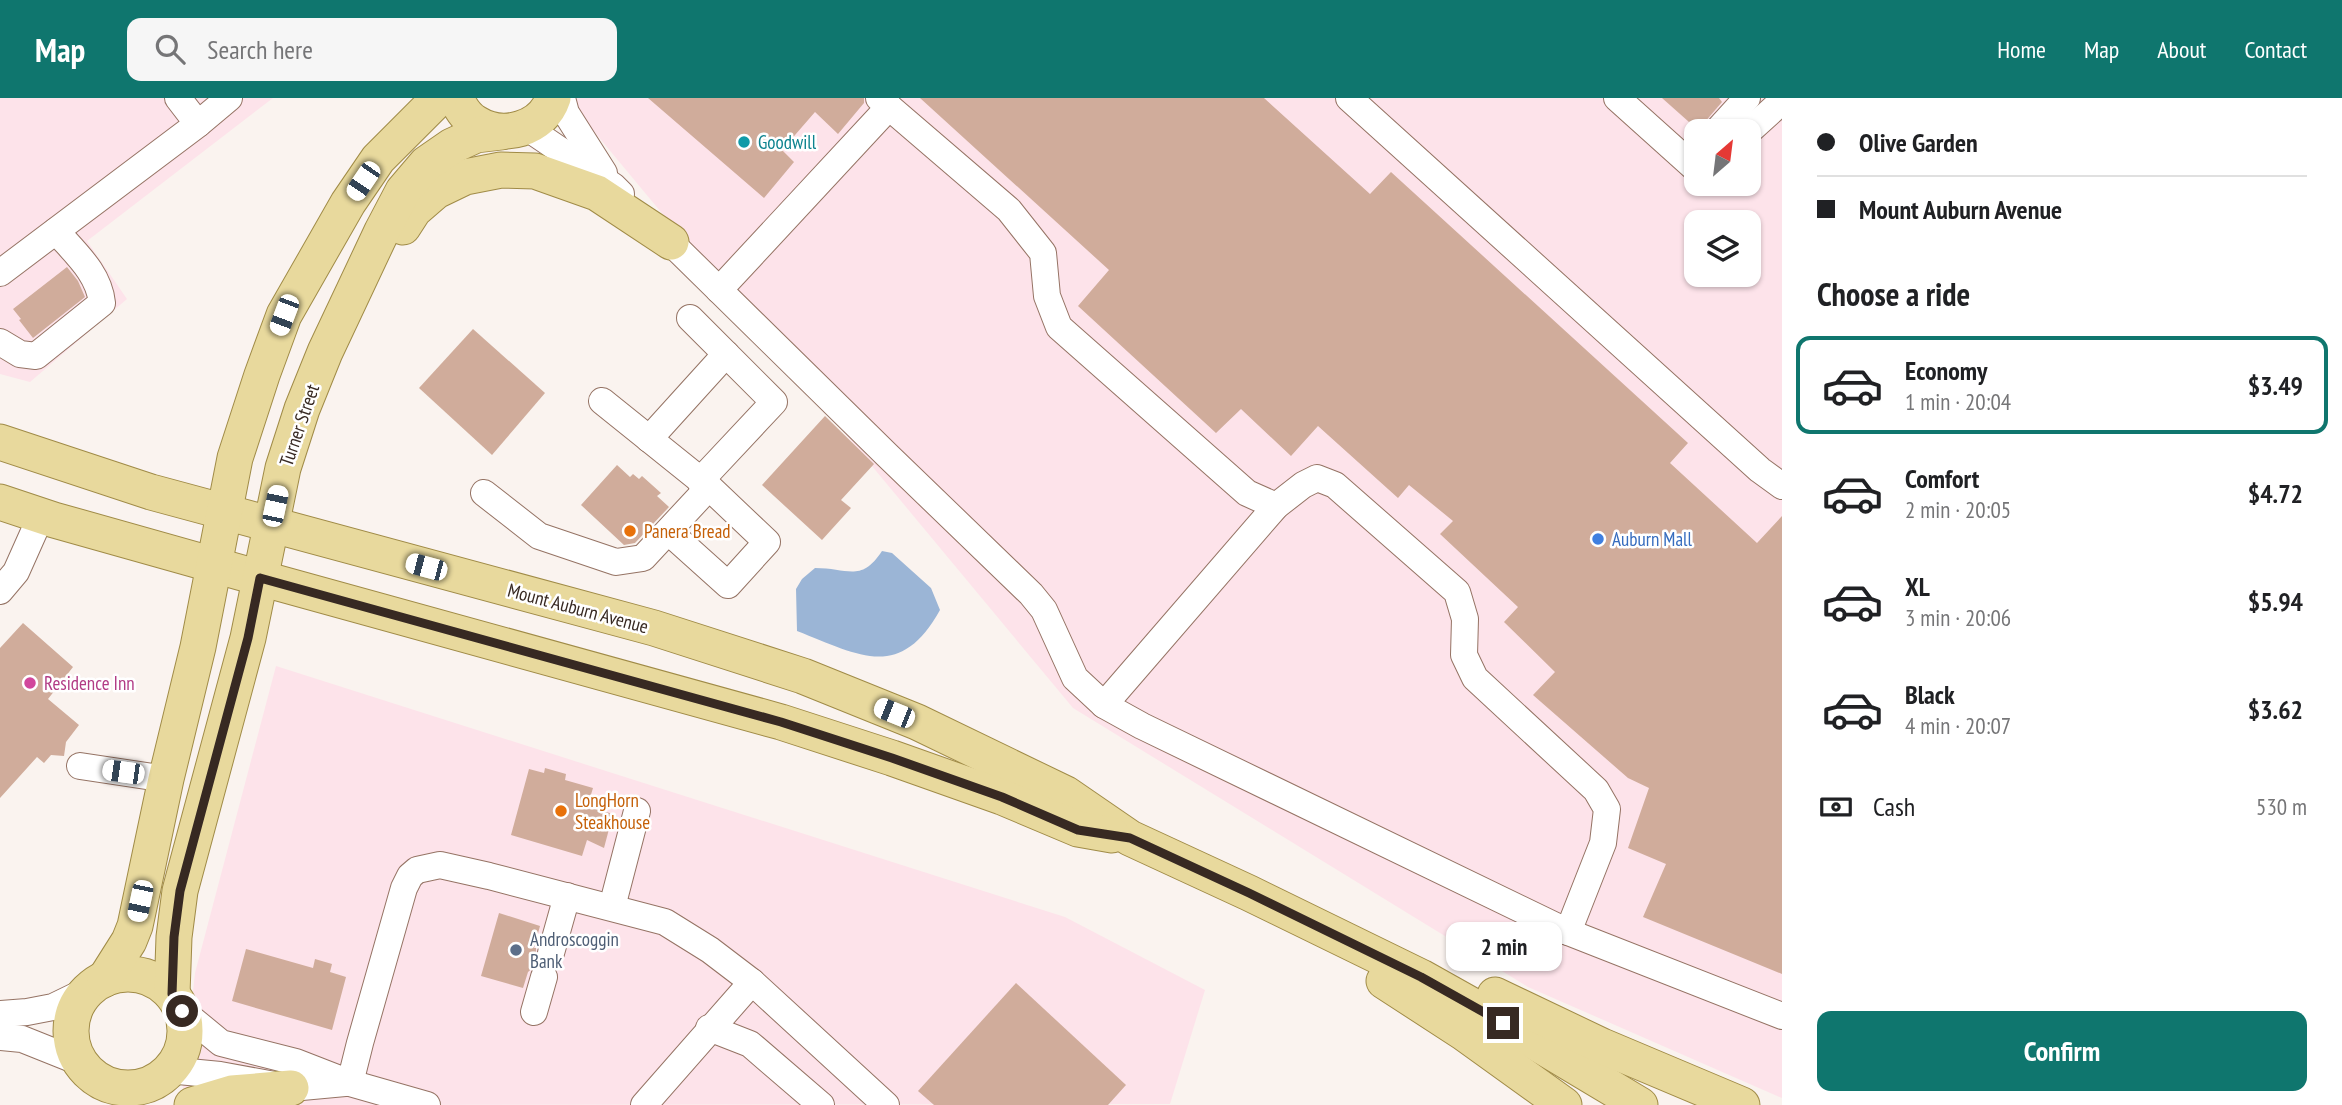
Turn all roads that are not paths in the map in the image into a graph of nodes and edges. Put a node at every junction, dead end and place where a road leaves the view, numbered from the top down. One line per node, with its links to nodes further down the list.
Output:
1 (178, 98): 14 (street)
2 (229, 98): 14 (street)
3 (439, 98): 34 (main road)
4 (456, 98): 15 (main road)
5 (553, 98): 15 (main road)
6 (562, 98): 17 (street)
7 (1349, 98): 30 (street)
8 (1617, 98): 16 (street)
9 (1747, 98): 12 (street)
10 (884, 102): 21 (street); 33 (street)
11 (1774, 108): 13 (street)
12 (1728, 119)
13 (1761, 120)
14 (198, 124): 18 (street)
15 (514, 130): 17 (street); 24 (main road, Turner Street)
16 (1684, 154)
17 (613, 186): 19 (street)
18 (56, 231): 20 (street); 23 (street)
19 (671, 243): 21 (street); 24 (main road)
20 (0, 273)
21 (719, 289): 41 (street)
22 (690, 318): 25 (street)
23 (0, 342)
24 (325, 352): 36 (main road, Turner Street)
25 (726, 354): 27 (street); 29 (street)
26 (602, 401): 27 (street)
27 (649, 439): 29 (street)
28 (0, 442): 34 (main road, Mount Auburn Avenue)
29 (704, 484): 37 (street); 37 (street)
30 (1782, 486)
31 (484, 493): 37 (street)
32 (0, 502): 35 (main road, Mount Auburn Avenue)
33 (1276, 506): 41 (street); 49 (street)
34 (225, 511): 36 (main road, Mount Auburn Avenue); 38 (main road)
35 (41, 516): 38 (main road, Mount Auburn Avenue); 40 (street)
36 (272, 524): 39 (main road, Turner Street); 45 (main road, Mount Auburn Avenue)
37 (675, 538)
38 (214, 565): 39 (main road, Mount Auburn Avenue); 43 (main road)
39 (260, 578): 45 (main road, Mount Auburn Avenue); 52 (main road, Turner Street)
40 (0, 591)
41 (1104, 705): 49 (street)
42 (80, 766): 43 (street)
43 (166, 779): 51 (main road)
44 (637, 811): 48 (street)
45 (1130, 838): 46 (main road, Mount Auburn Avenue)
46 (1249, 893): 67 (main road); 68 (main road, Mount Auburn Avenue); 69 (main road)
47 (567, 896): 48 (street); 53 (street); 59 (street)
48 (612, 907): 50 (street)
49 (1568, 932): 55 (street)
50 (752, 982): 56 (street); 66 (street)
51 (97, 984): 52 (main road); 54 (street); 58 (main road)
52 (177, 1003): 59 (street); 60 (main road)
53 (534, 1012)
54 (0, 1014)
55 (1782, 1016)
56 (709, 1028): 64 (street); 65 (street)
57 (0, 1037): 58 (street)
58 (89, 1080): 60 (main road)
59 (350, 1083): 61 (street); 63 (street)
60 (158, 1085): 61 (street)
61 (291, 1088): 62 (main road)
62 (192, 1105)
63 (428, 1105)
64 (644, 1105)
65 (821, 1105)
66 (886, 1105)
67 (1564, 1105)
68 (1640, 1105)
69 (1742, 1105)

